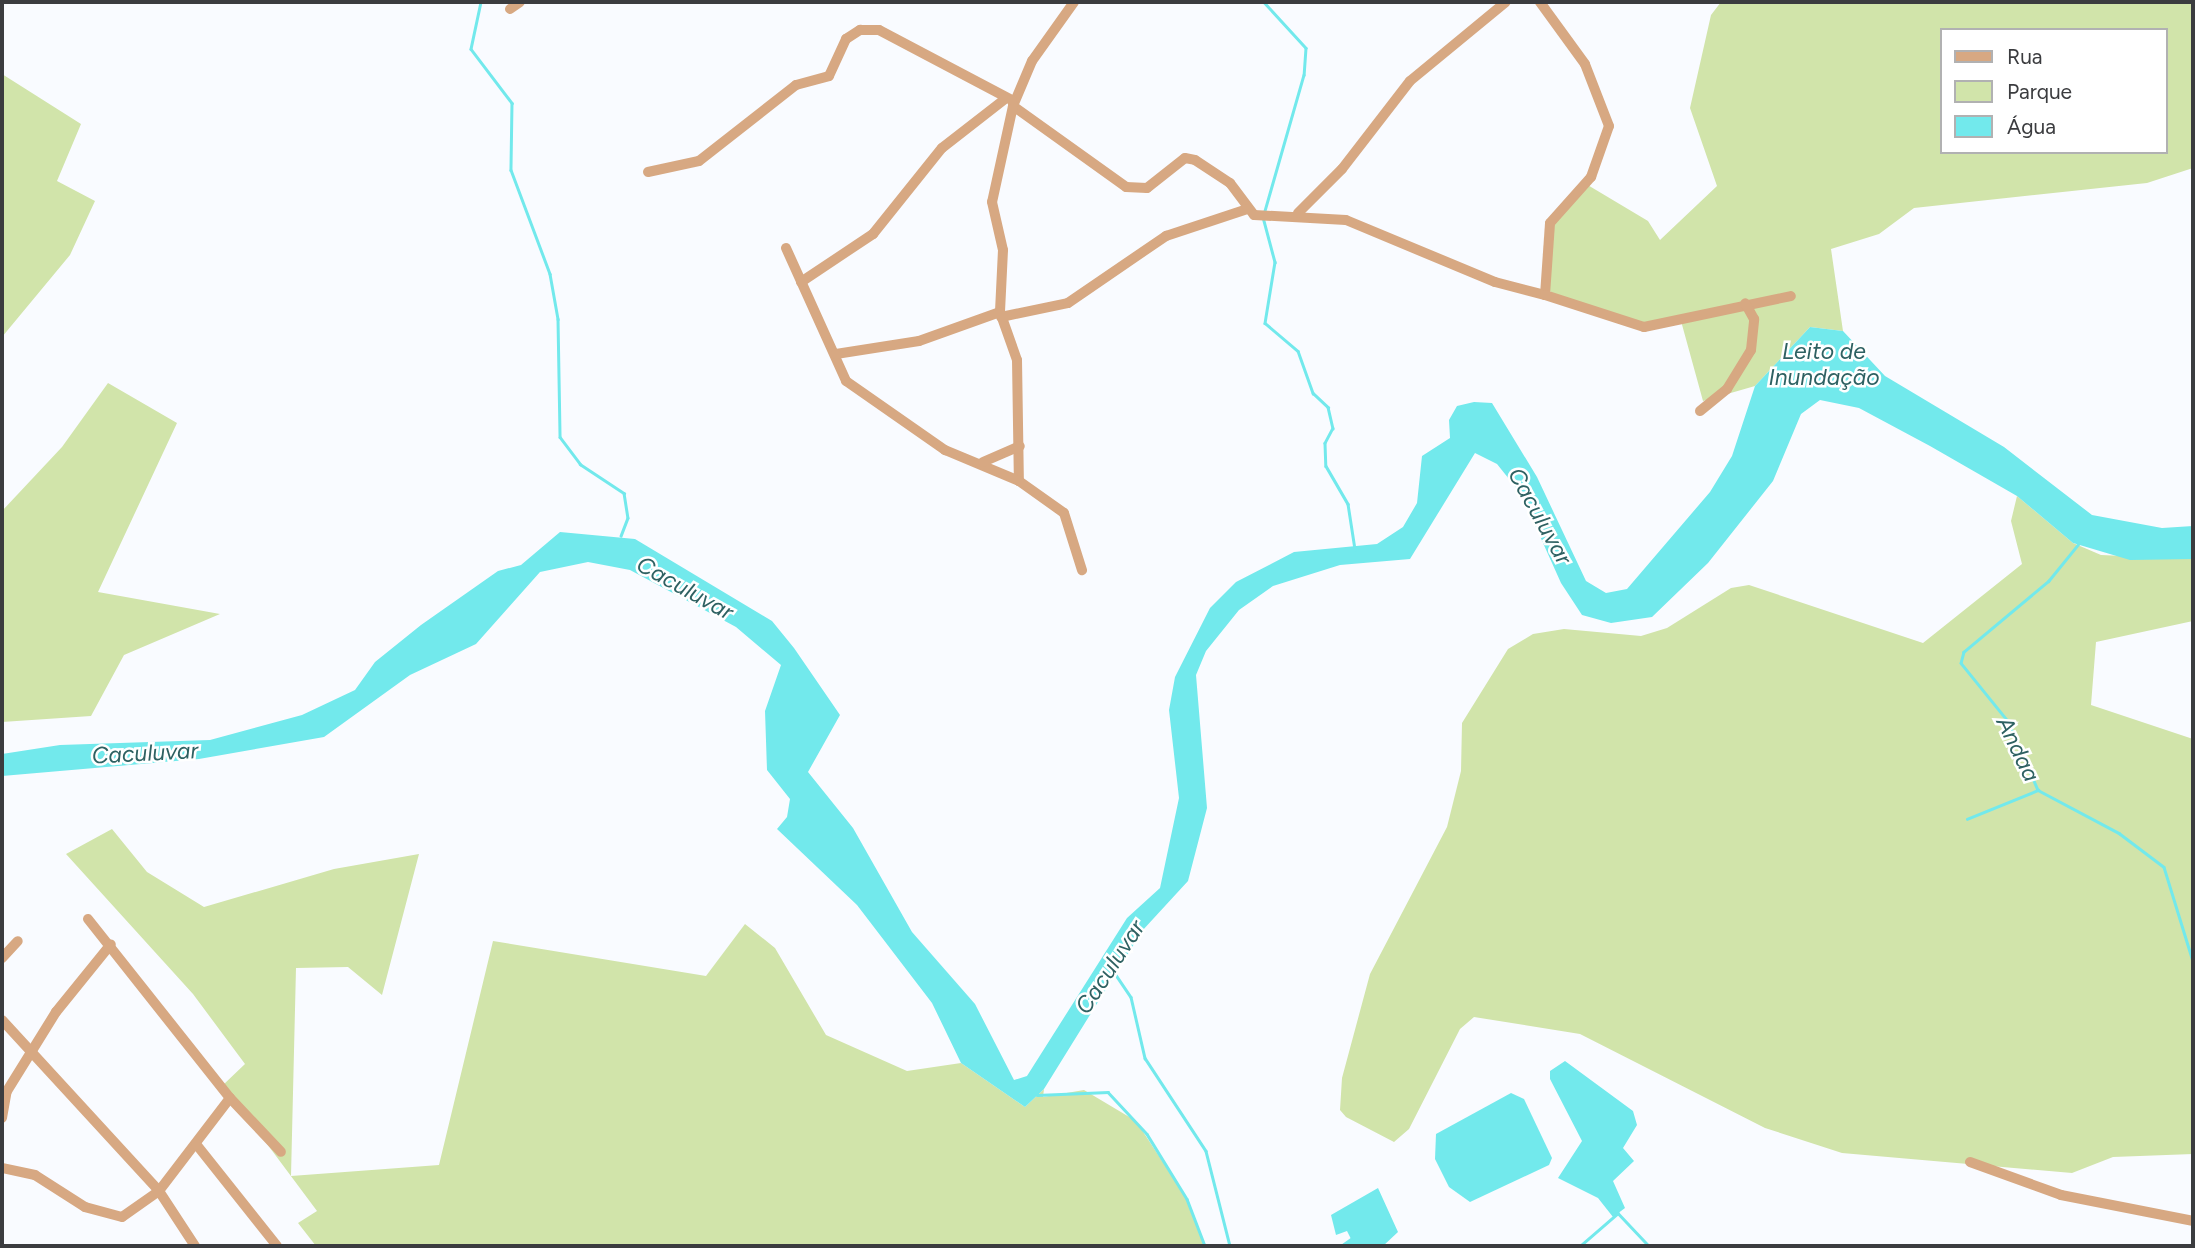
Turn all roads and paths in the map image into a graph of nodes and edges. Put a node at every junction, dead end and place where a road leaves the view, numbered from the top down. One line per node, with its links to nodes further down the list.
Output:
1 (520, 2): 5 (street)
2 (1074, 2): 6 (street)
3 (1506, 2): 9 (street)
4 (1540, 2): 12 (street)
5 (510, 9)
6 (1010, 102): 7 (street); 8 (street); 11 (street); 15 (street)
7 (648, 172)
8 (1247, 209): 9 (street); 15 (street)
9 (1298, 214): 12 (street)
10 (786, 248): 11 (street)
11 (801, 282): 16 (street)
12 (1545, 295): 14 (street)
13 (1791, 296): 14 (street)
14 (1745, 303): 17 (street)
15 (1000, 314): 16 (street); 18 (street)
16 (836, 354): 19 (street)
17 (1700, 411)
18 (1020, 446): 19 (street); 20 (street)
19 (983, 462): 20 (street)
20 (1020, 481): 21 (street)
21 (1082, 570)
22 (88, 919): 24 (street)
23 (18, 941): 25 (street)
24 (111, 944): 27 (street); 29 (street)
25 (2, 958)
26 (2, 1020): 27 (street)
27 (32, 1054): 28 (street); 35 (street)
28 (4, 1091): 30 (street)
29 (230, 1098): 31 (street); 32 (street)
30 (2, 1118)
31 (196, 1144): 35 (street); 38 (street)
32 (281, 1152)
33 (1970, 1162): 36 (street)
34 (2, 1168): 35 (street)
35 (159, 1191): 37 (street)
36 (2193, 1221)
37 (195, 1246)
38 (276, 1246)

